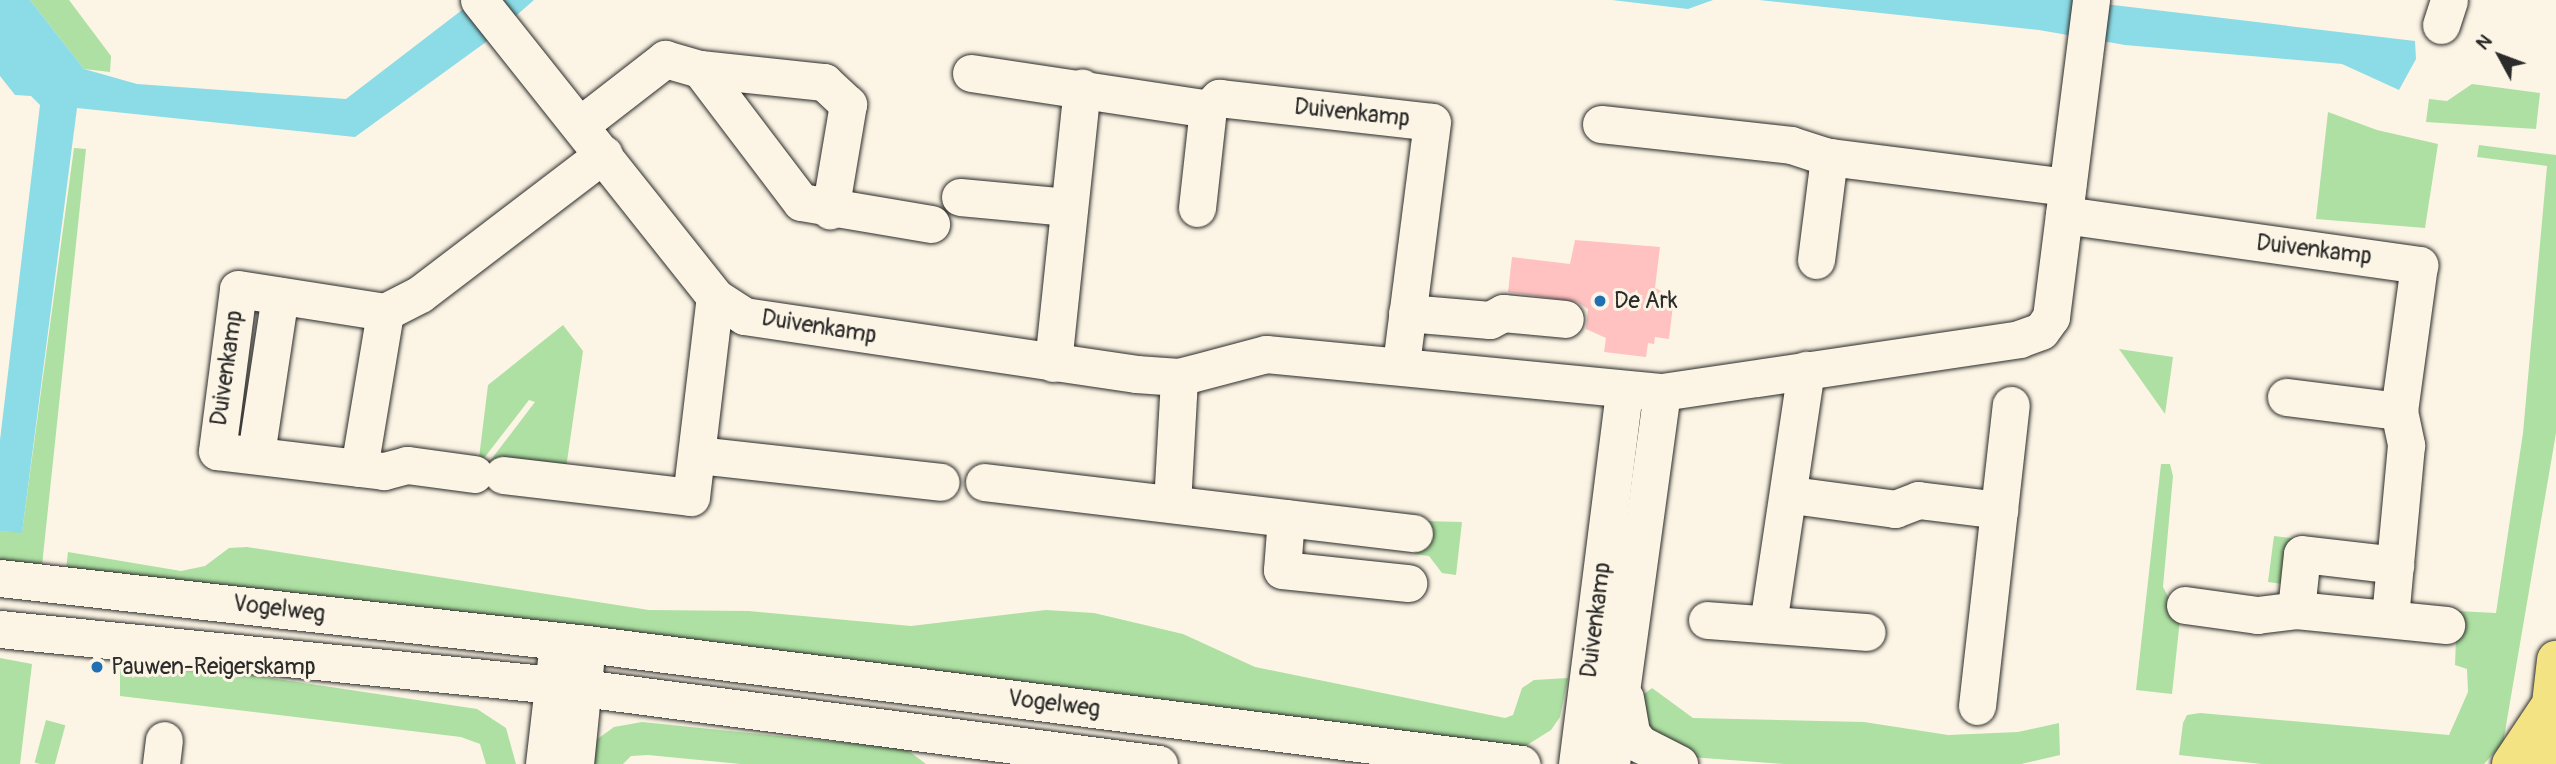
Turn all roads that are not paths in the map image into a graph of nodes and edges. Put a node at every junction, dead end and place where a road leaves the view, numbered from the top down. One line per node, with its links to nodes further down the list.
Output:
1 (479, 0): 8 (street, Duivenkamp)
2 (2091, 0): 12 (street, Duivenkamp)
3 (700, 69): 8 (street); 15 (street); 15 (street)
4 (971, 73): 5 (street, Duivenkamp)
5 (1082, 88): 6 (street, Duivenkamp); 13 (street)
6 (1208, 109): 14 (street); 20 (street, Duivenkamp)
7 (1601, 124): 10 (street, Duivenkamp)
8 (580, 125): 9 (street, Duivenkamp)
9 (604, 154): 18 (street, Duivenkamp); 19 (street)
10 (1829, 157): 12 (street, Duivenkamp); 17 (street)
11 (960, 197): 13 (street)
12 (2065, 201): 24 (street, Duivenkamp); 30 (street, Duivenkamp)
13 (1068, 207): 22 (street)
14 (1197, 208)
15 (830, 210): 16 (street)
16 (932, 224)
17 (1816, 260)
18 (715, 297): 22 (street, Duivenkamp); 31 (street, Duivenkamp)
19 (384, 312): 32 (street); 32 (street, Duivenkamp)
20 (1407, 313): 21 (street); 23 (street, Duivenkamp)
21 (1565, 319)
22 (1053, 363): 25 (street, Duivenkamp)
23 (1401, 363): 25 (street, Duivenkamp); 26 (street, Duivenkamp)
24 (1806, 370): 27 (street, Duivenkamp); 35 (street)
25 (1180, 377): 36 (street)
26 (1624, 392): 27 (street, Duivenkamp); 61 (street, Duivenkamp)
27 (1662, 392): 53 (street, Duivenkamp)
28 (2286, 397): 30 (street)
29 (2011, 405): 37 (street)
30 (2399, 411): 40 (street, Duivenkamp)
31 (697, 455): 32 (street, Duivenkamp); 33 (street)
32 (359, 468)
33 (941, 482)
34 (984, 482): 36 (street)
35 (1791, 495): 37 (street); 47 (street)
36 (1172, 504): 38 (street)
37 (1999, 510): 56 (street)
38 (1286, 518): 39 (street); 42 (street)
39 (1414, 533)
40 (2395, 565): 44 (street); 45 (street, Duivenkamp)
41 (0, 578): 51 (street, Vogelweg)
42 (1408, 583)
43 (2185, 605): 44 (street)
44 (2296, 610): 45 (street)
45 (2390, 618): 48 (street)
46 (1707, 620): 47 (street)
47 (1769, 624): 50 (street)
48 (2446, 625)
49 (0, 629): 54 (street, Vogelweg)
50 (1867, 632)
51 (573, 643): 54 (street); 60 (street, Vogelweg)
52 (2556, 660): 55 (main road)
53 (1623, 682): 62 (street, Duivenkamp); 63 (street, Duivenkamp)
54 (568, 687): 57 (street); 58 (street); 59 (street, Vogelweg)
55 (2553, 699): 64 (main road); 65 (main road)
56 (1977, 706)
57 (544, 764)
58 (575, 764)
59 (1159, 764)
60 (1521, 764)
61 (1577, 764)
62 (1611, 764)
63 (1679, 764)
64 (2511, 764)
65 (2544, 764)

